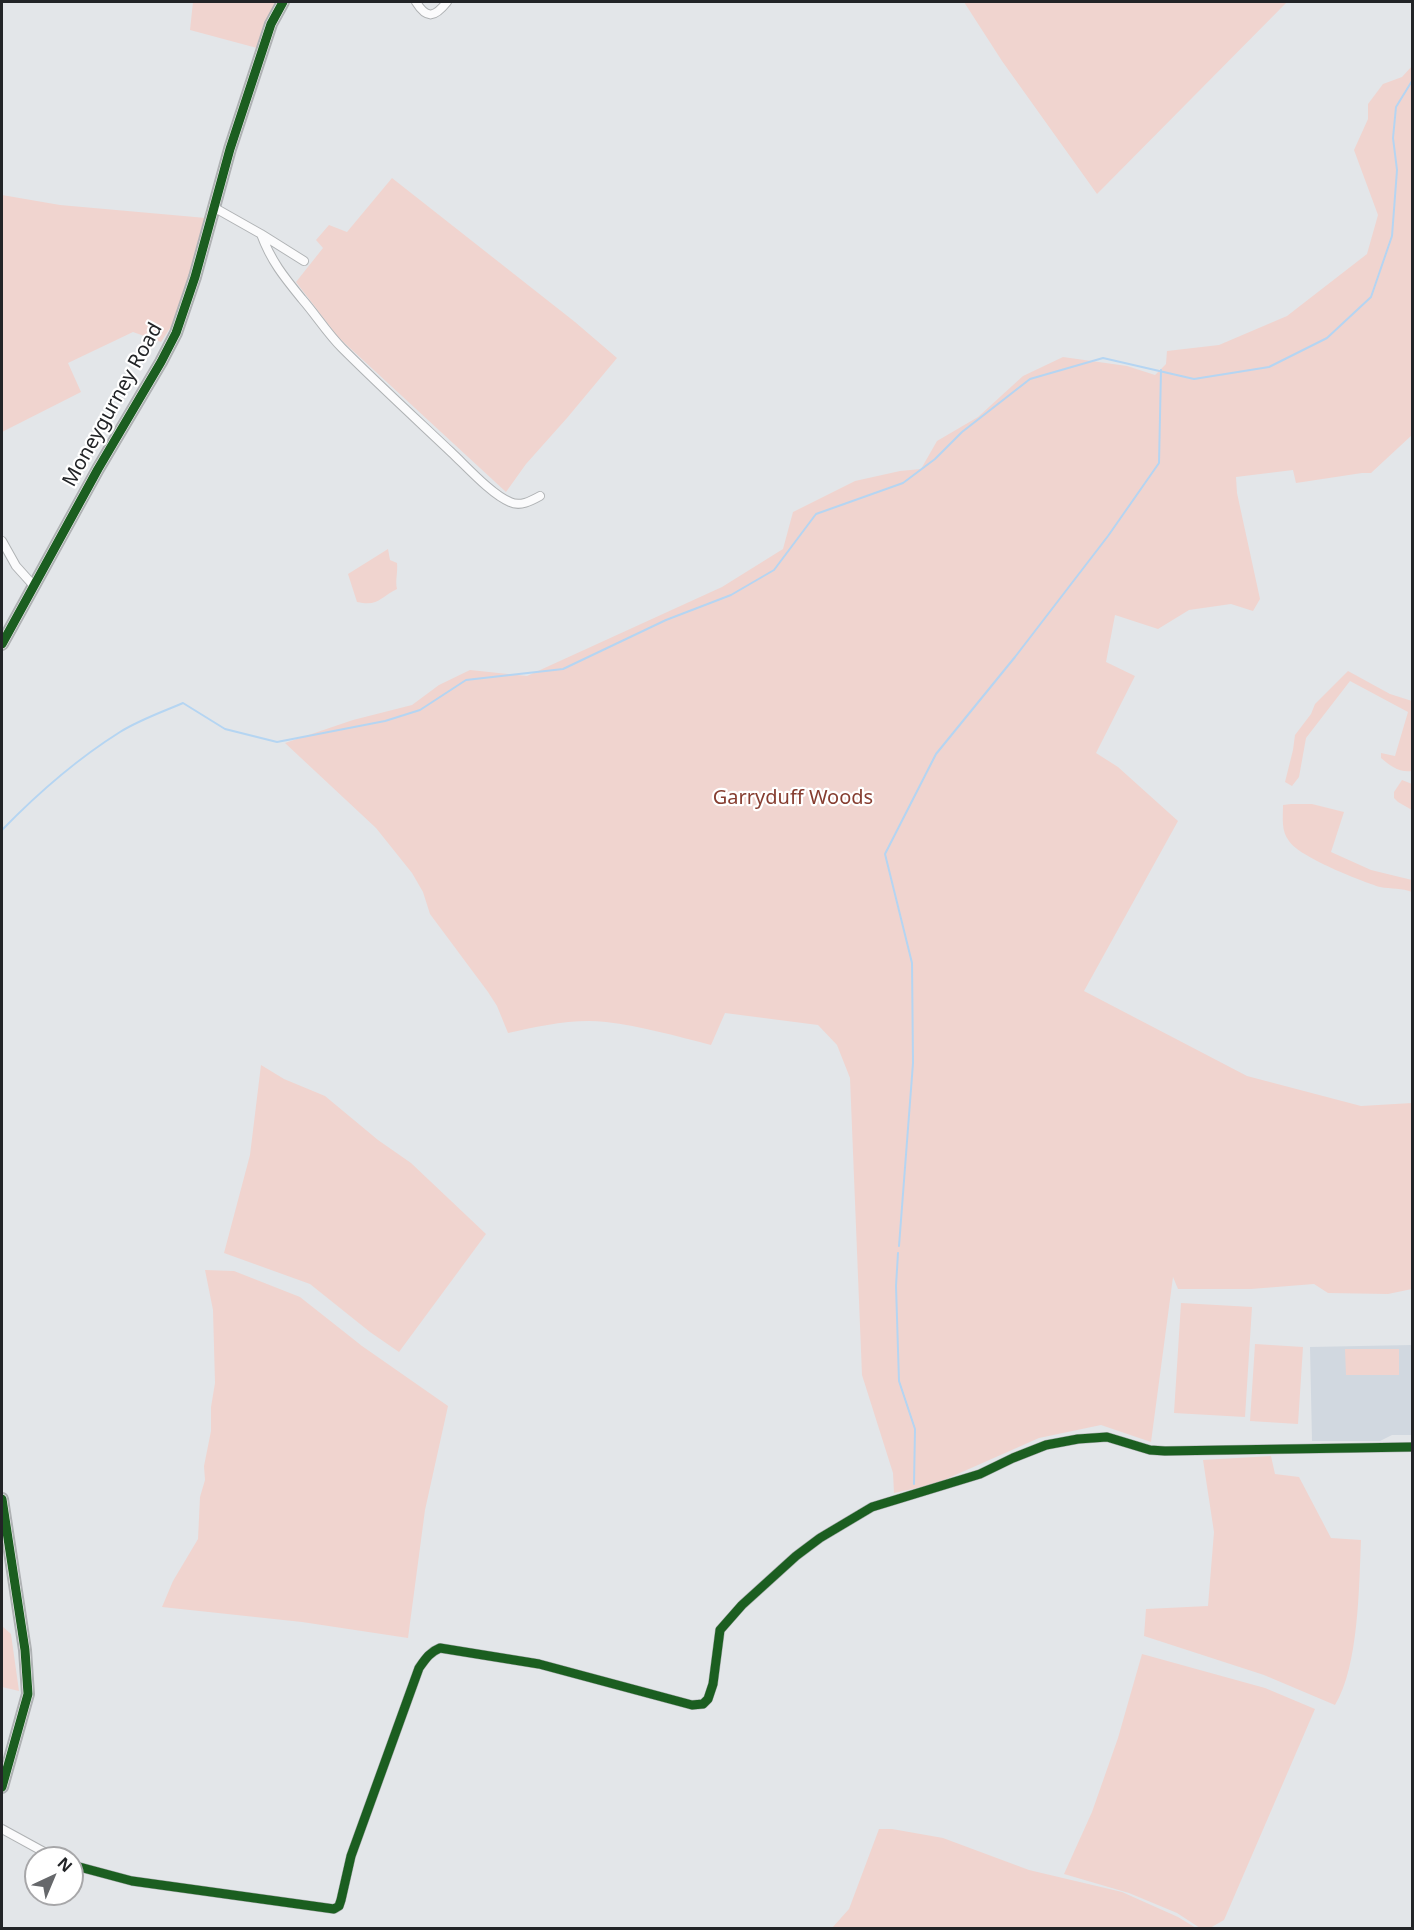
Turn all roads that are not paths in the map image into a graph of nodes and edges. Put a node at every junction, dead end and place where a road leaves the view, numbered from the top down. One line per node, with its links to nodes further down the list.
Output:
1 (284, 2): 4 (street, Moneygurney Road)
2 (416, 2): 3 (street)
3 (447, 2)
4 (215, 208): 5 (street); 9 (street, Moneygurney Road)
5 (261, 234): 6 (street); 7 (street)
6 (304, 261)
7 (540, 496)
8 (2, 541): 9 (street)
9 (34, 586): 10 (street, Moneygurney Road)
10 (2, 644)
11 (1413, 1447): 16 (street)
12 (2, 1499): 13 (street)
13 (2, 1787)
14 (2, 1829): 15 (street)
15 (33, 1846)
16 (84, 1868)

